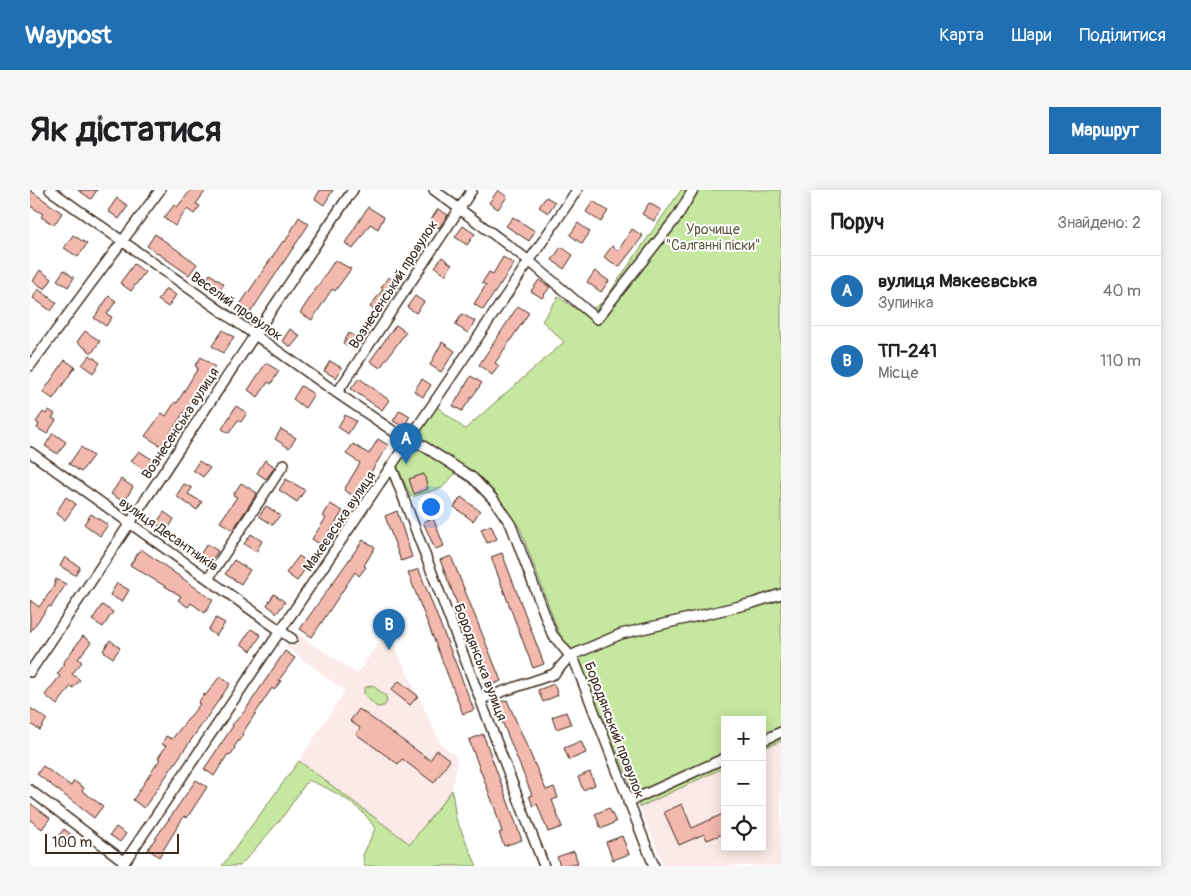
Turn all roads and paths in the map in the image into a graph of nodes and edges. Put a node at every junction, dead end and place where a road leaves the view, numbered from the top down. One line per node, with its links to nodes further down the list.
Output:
1 (50, 190): 9 (street, Веселий провулок)
2 (160, 190): 9 (street)
3 (354, 190): 11 (street, Вознесенська вулиця)
4 (434, 190): 8 (street)
5 (472, 190): 8 (street, Вознесенський провулок)
6 (577, 190): 10 (street, Макеєвська вулиця)
7 (692, 190): 10 (street)
8 (459, 207): 10 (street); 13 (street, Вознесенський провулок)
9 (123, 242): 11 (street, Веселий провулок); 12 (street)
10 (528, 260): 14 (street, Макеєвська вулиця)
11 (253, 334): 13 (street, Веселий провулок); 18 (street, Вознесенська вулиця)
12 (30, 366)
13 (337, 393): 14 (street, Веселий провулок)
14 (411, 438): 17 (street, Макеєвська вулиця); 23 (street, Бородянський провулок)
15 (30, 452): 18 (street, вулиця Десантників)
16 (284, 464): 19 (street)
17 (392, 468): 21 (street, Макеєвська вулиця); 25 (street, Бородянська вулиця)
18 (131, 524): 19 (street, вулиця Десантників); 24 (street, Вознесенська вулиця)
19 (208, 579): 21 (street, вулиця Десантників)
20 (781, 594): 23 (street)
21 (281, 631): 22 (street, вулиця Десантників); 31 (street, Макеєвська вулиця)
22 (292, 638)
23 (570, 656): 25 (street); 30 (street, Бородянський провулок)
24 (30, 672)
25 (481, 699): 32 (street, Бородянська вулиця)
26 (781, 732): 27 (street)
27 (766, 739)
28 (721, 760): 30 (street)
29 (30, 790): 31 (street)
30 (628, 802): 33 (street, Бородянський провулок)
31 (123, 864)
32 (544, 866)
33 (654, 866)

